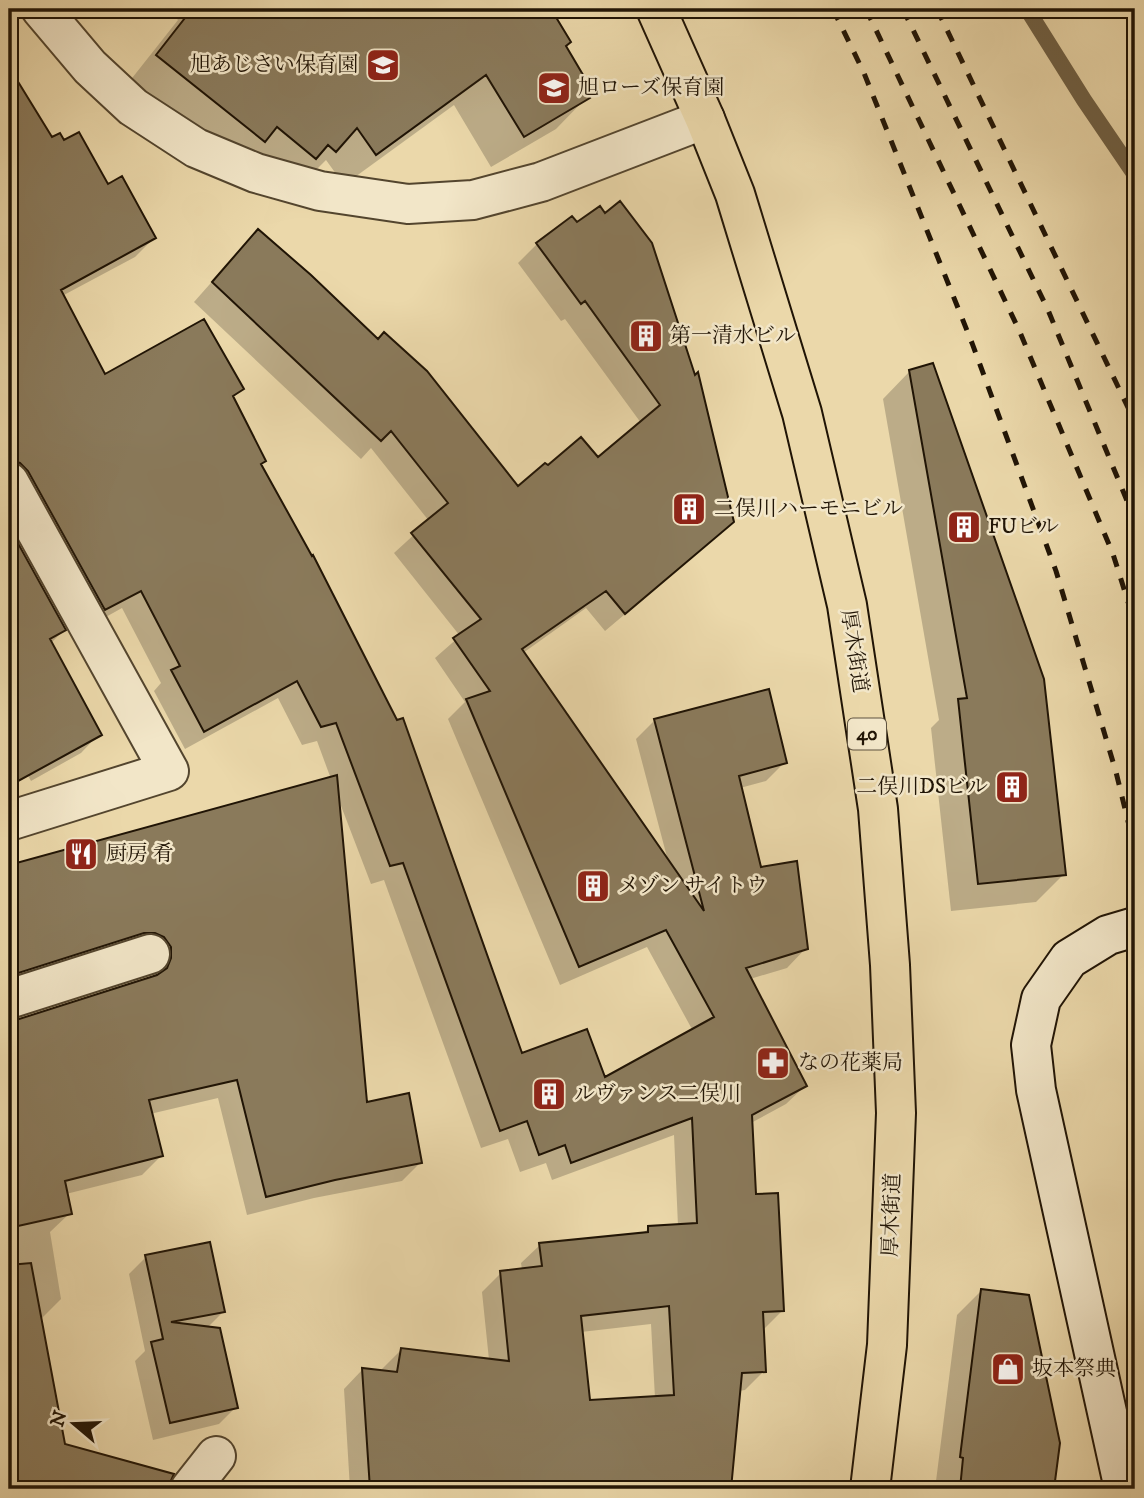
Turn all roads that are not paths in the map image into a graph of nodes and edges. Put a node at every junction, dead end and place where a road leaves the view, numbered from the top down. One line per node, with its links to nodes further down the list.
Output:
1 (41, 9): 3 (street)
2 (656, 9): 3 (main road, 厚木街道 / 40)
3 (705, 119): 11 (main road, 厚木街道 / 40)
4 (9, 482): 5 (street)
5 (9, 821)
6 (1135, 927): 12 (street)
7 (150, 954): 8 (street)
8 (9, 999)
9 (215, 1456): 10 (street)
10 (190, 1489)
11 (870, 1489)
12 (1124, 1489)

